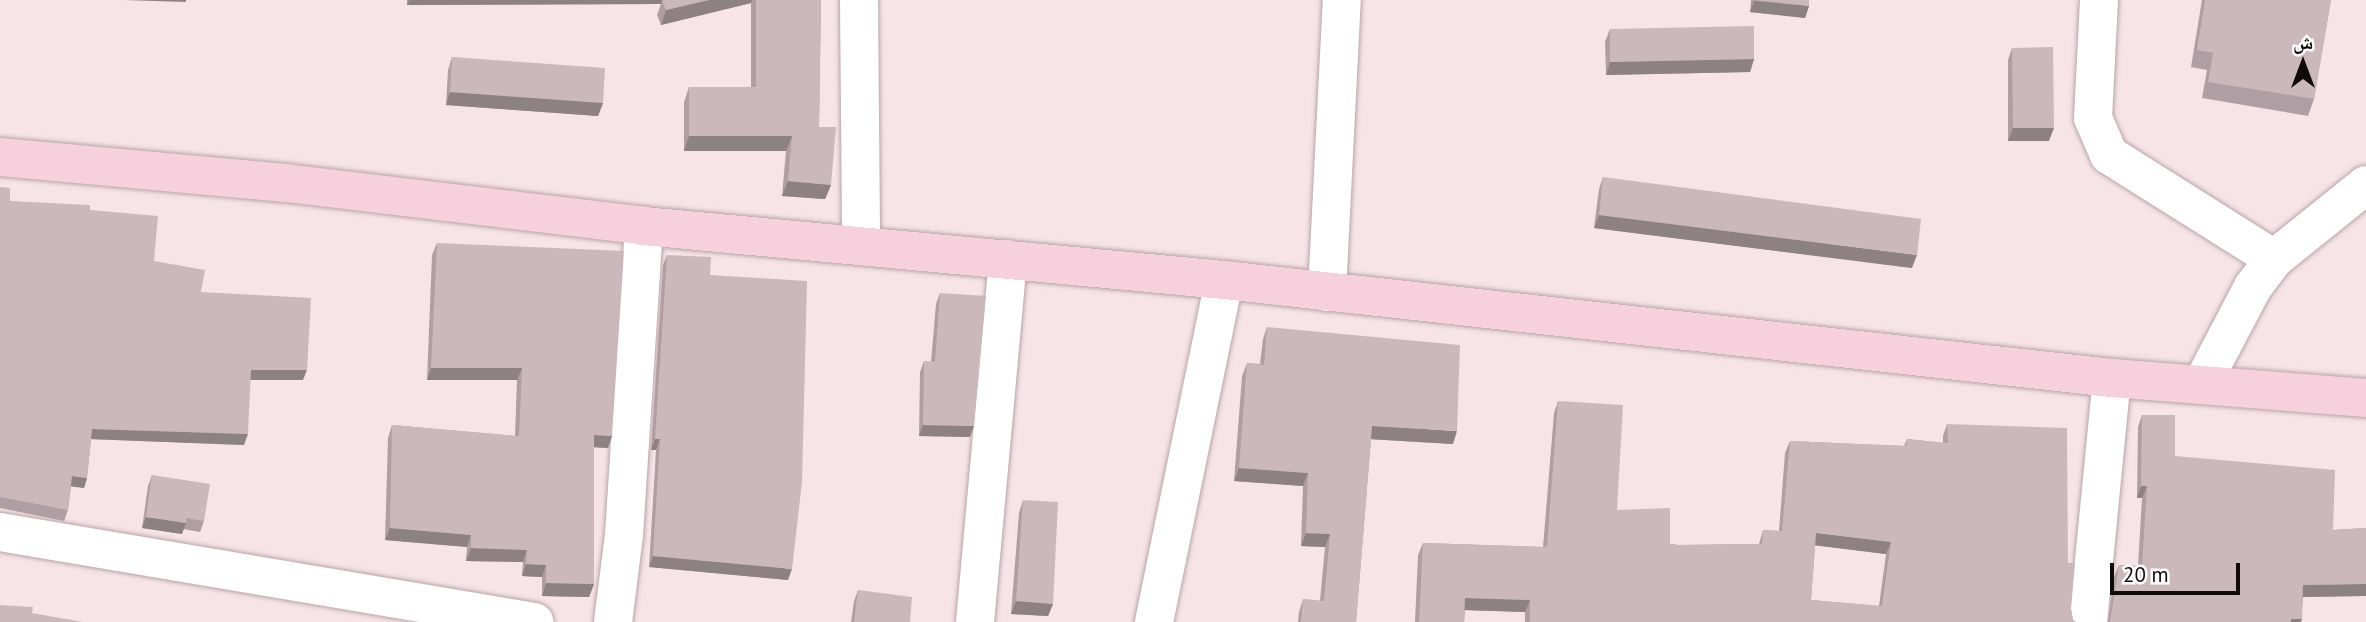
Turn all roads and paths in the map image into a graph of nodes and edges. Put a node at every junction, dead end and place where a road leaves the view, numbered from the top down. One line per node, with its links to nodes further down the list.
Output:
1 (859, 0): 7 (street)
2 (1342, 0): 11 (street)
3 (2099, 0): 8 (street)
4 (0, 157): 6 (street)
5 (2366, 185): 8 (street)
6 (645, 226): 7 (street); 17 (street)
7 (861, 246): 9 (street)
8 (2274, 259): 13 (street)
9 (1008, 260): 10 (street); 18 (street)
10 (1224, 280): 11 (street); 19 (street)
11 (1327, 292): 12 (street)
12 (2112, 378): 13 (street); 20 (street)
13 (2202, 384): 14 (street)
14 (2366, 398)
15 (0, 532): 16 (street)
16 (534, 622)
17 (613, 622)
18 (975, 622)
19 (1154, 622)
20 (2088, 622)

